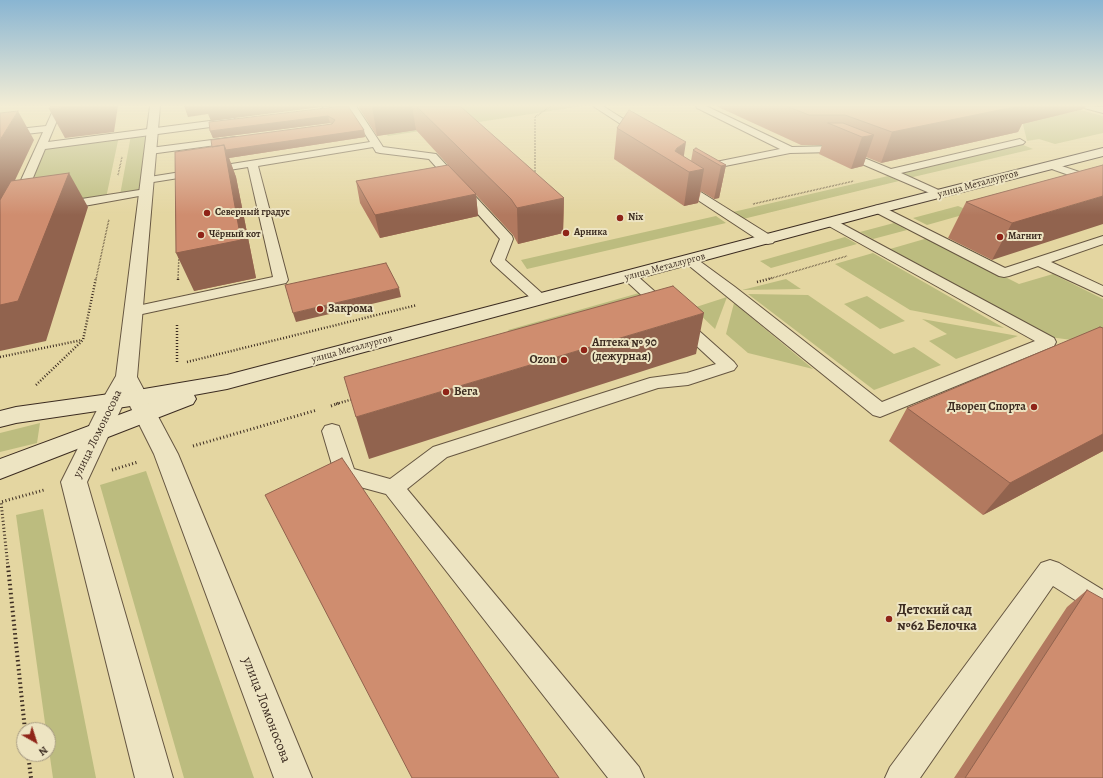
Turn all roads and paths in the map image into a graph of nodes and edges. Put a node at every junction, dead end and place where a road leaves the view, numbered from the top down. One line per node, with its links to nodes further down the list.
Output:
1 (44, 142): 10 (lane)
2 (68, 142): 10 (lane)
3 (124, 142): 21 (path)
4 (151, 142): 12 (street, улица Ломоносова)
5 (218, 142): 12 (lane)
6 (535, 142): 17 (path)
7 (774, 142): 11 (lane)
8 (1019, 142): 16 (lane)
9 (377, 144): 14 (lane); 36 (lane)
10 (42, 146): 26 (lane)
11 (790, 150): 16 (lane); 24 (lane)
12 (150, 151): 19 (street, улица Ломоносова)
13 (1103, 152): 15 (street, улица Металлургов)
14 (252, 163): 19 (lane); 37 (lane)
15 (1050, 165): 18 (lane); 20 (street, улица Металлургов)
16 (889, 173): 20 (lane); 24 (path)
17 (535, 178)
18 (1103, 184)
19 (147, 186): 21 (lane); 38 (street, улица Ломоносова)
20 (939, 194): 23 (street, улица Металлургов)
21 (114, 198): 22 (lane); 39 (path)
22 (48, 208)
23 (879, 209): 27 (street, улица Металлургов); 33 (lane)
24 (722, 211): 29 (lane)
25 (26, 212): 26 (lane)
26 (11, 214): 28 (lane)
27 (832, 222): 29 (street, улица Металлургов); 32 (lane)
28 (0, 240)
29 (768, 240): 32 (street, улица Металлургов)
30 (1103, 240): 33 (lane)
31 (179, 254): 37 (path)
32 (689, 260): 34 (street, улица Металлургов)
33 (1040, 262): 35 (lane)
34 (629, 276): 36 (street, улица Металлургов); 53 (lane)
35 (1103, 292)
36 (540, 299): 43 (street, улица Металлургов)
37 (178, 301): 38 (lane); 41 (path)
38 (133, 311): 43 (street, улица Ломоносова)
39 (83, 340): 40 (path); 42 (path)
40 (0, 357)
41 (177, 364)
42 (34, 387)
43 (130, 398): 47 (street, улица Металлургов); 49 (street, улица Металлургов); 49 (street, улица Ломоносова); 50 (street, улица Ломоносова)
44 (358, 398): 45 (path)
45 (328, 407)
46 (320, 409): 50 (path)
47 (0, 419)
48 (332, 431): 53 (lane)
49 (96, 434): 51 (street, улица Металлургов); 52 (street, улица Ломоносова)
50 (166, 454): 52 (path); 59 (street, улица Ломоносова)
51 (0, 469)
52 (74, 482): 55 (path); 58 (street, улица Ломоносова)
53 (393, 488): 60 (lane)
54 (1103, 604): 61 (lane)
55 (24, 722)
56 (29, 762): 57 (path)
57 (31, 778)
58 (154, 778)
59 (293, 778)
60 (628, 778)
61 (901, 778)

